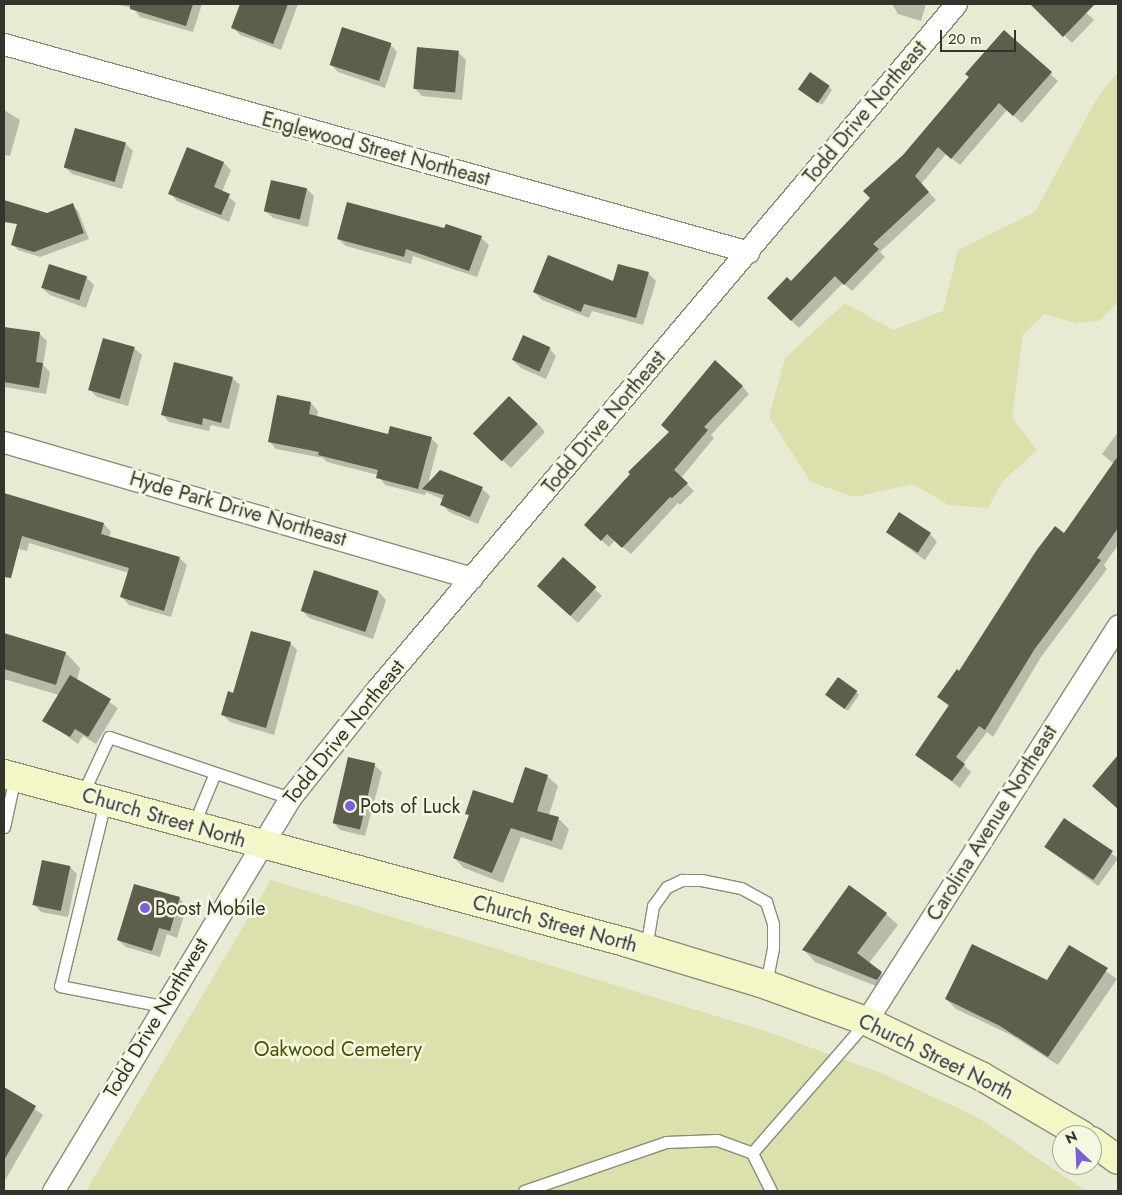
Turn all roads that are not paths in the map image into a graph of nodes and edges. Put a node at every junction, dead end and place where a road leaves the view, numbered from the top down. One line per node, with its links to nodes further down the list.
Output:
1 (956, 4): 3 (street, Todd Drive Northeast)
2 (4, 44): 3 (street, Englewood Street Northeast)
3 (749, 252): 5 (street, Todd Drive Northeast)
4 (4, 442): 5 (street, Hyde Park Drive Northeast)
5 (472, 578): 9 (street, Todd Drive Northeast)
6 (1118, 625): 17 (street, Carolina Avenue Northeast)
7 (214, 773): 9 (lane); 10 (lane); 11 (lane)
8 (10, 776): 10 (main road, Church Street North); 12 (lane)
9 (290, 798): 13 (street, Todd Drive Northeast)
10 (94, 799): 11 (main road, Church Street North); 16 (lane)
11 (193, 826): 13 (main road, Church Street North)
12 (4, 827)
13 (259, 845): 14 (main road, Church Street North); 16 (street, Todd Drive Northwest)
14 (646, 948): 15 (main road, Church Street North); 15 (lane)
15 (766, 984): 17 (main road, Church Street North)
16 (163, 1006): 22 (street, Todd Drive Northwest)
17 (866, 1021): 18 (main road, Church Street North); 20 (lane)
18 (1065, 1125)
19 (1102, 1148): 21 (main road)
20 (752, 1153): 23 (lane); 24 (lane)
21 (1118, 1160)
22 (53, 1191)
23 (524, 1191)
24 (771, 1191)

